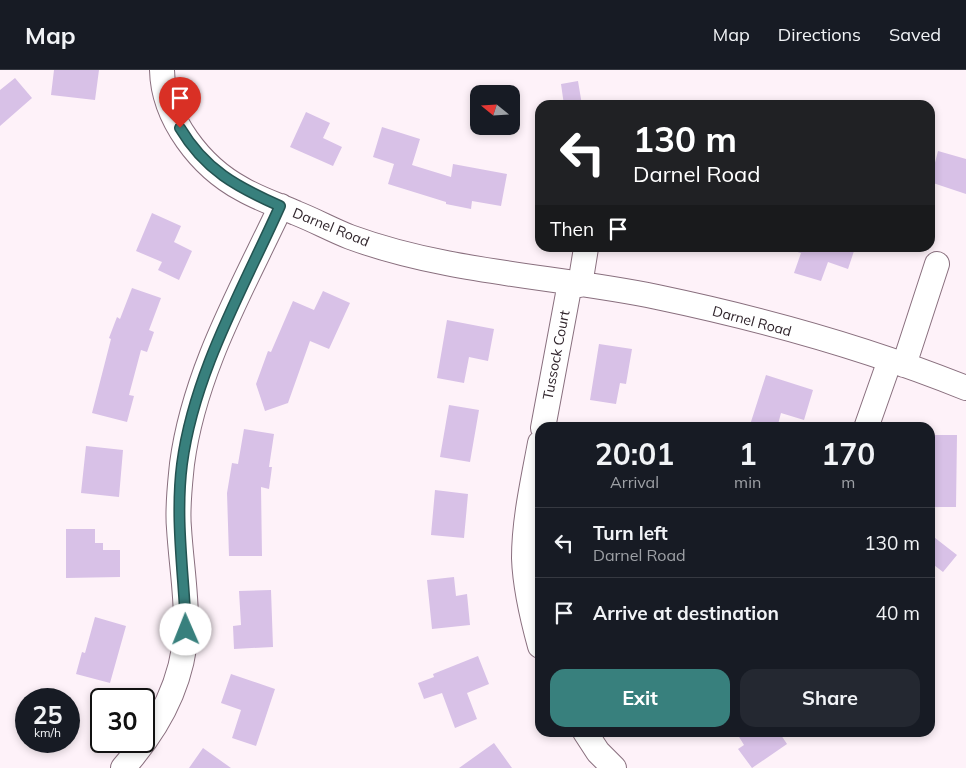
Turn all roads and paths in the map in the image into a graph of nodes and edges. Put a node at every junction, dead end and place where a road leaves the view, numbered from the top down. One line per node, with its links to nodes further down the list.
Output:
1 (162, 70): 2 (street, Darnel Road)
2 (280, 206): 5 (street, Darnel Road); 13 (street)
3 (585, 252): 5 (street)
4 (937, 264): 6 (street)
5 (574, 284): 6 (street, Darnel Road); 8 (street, Tussock Court)
6 (897, 362): 7 (street, Darnel Road); 9 (street)
7 (966, 388)
8 (544, 422)
9 (869, 422)
10 (535, 469): 11 (street)
11 (535, 628)
12 (589, 737): 14 (street)
13 (123, 768)
14 (614, 768)

